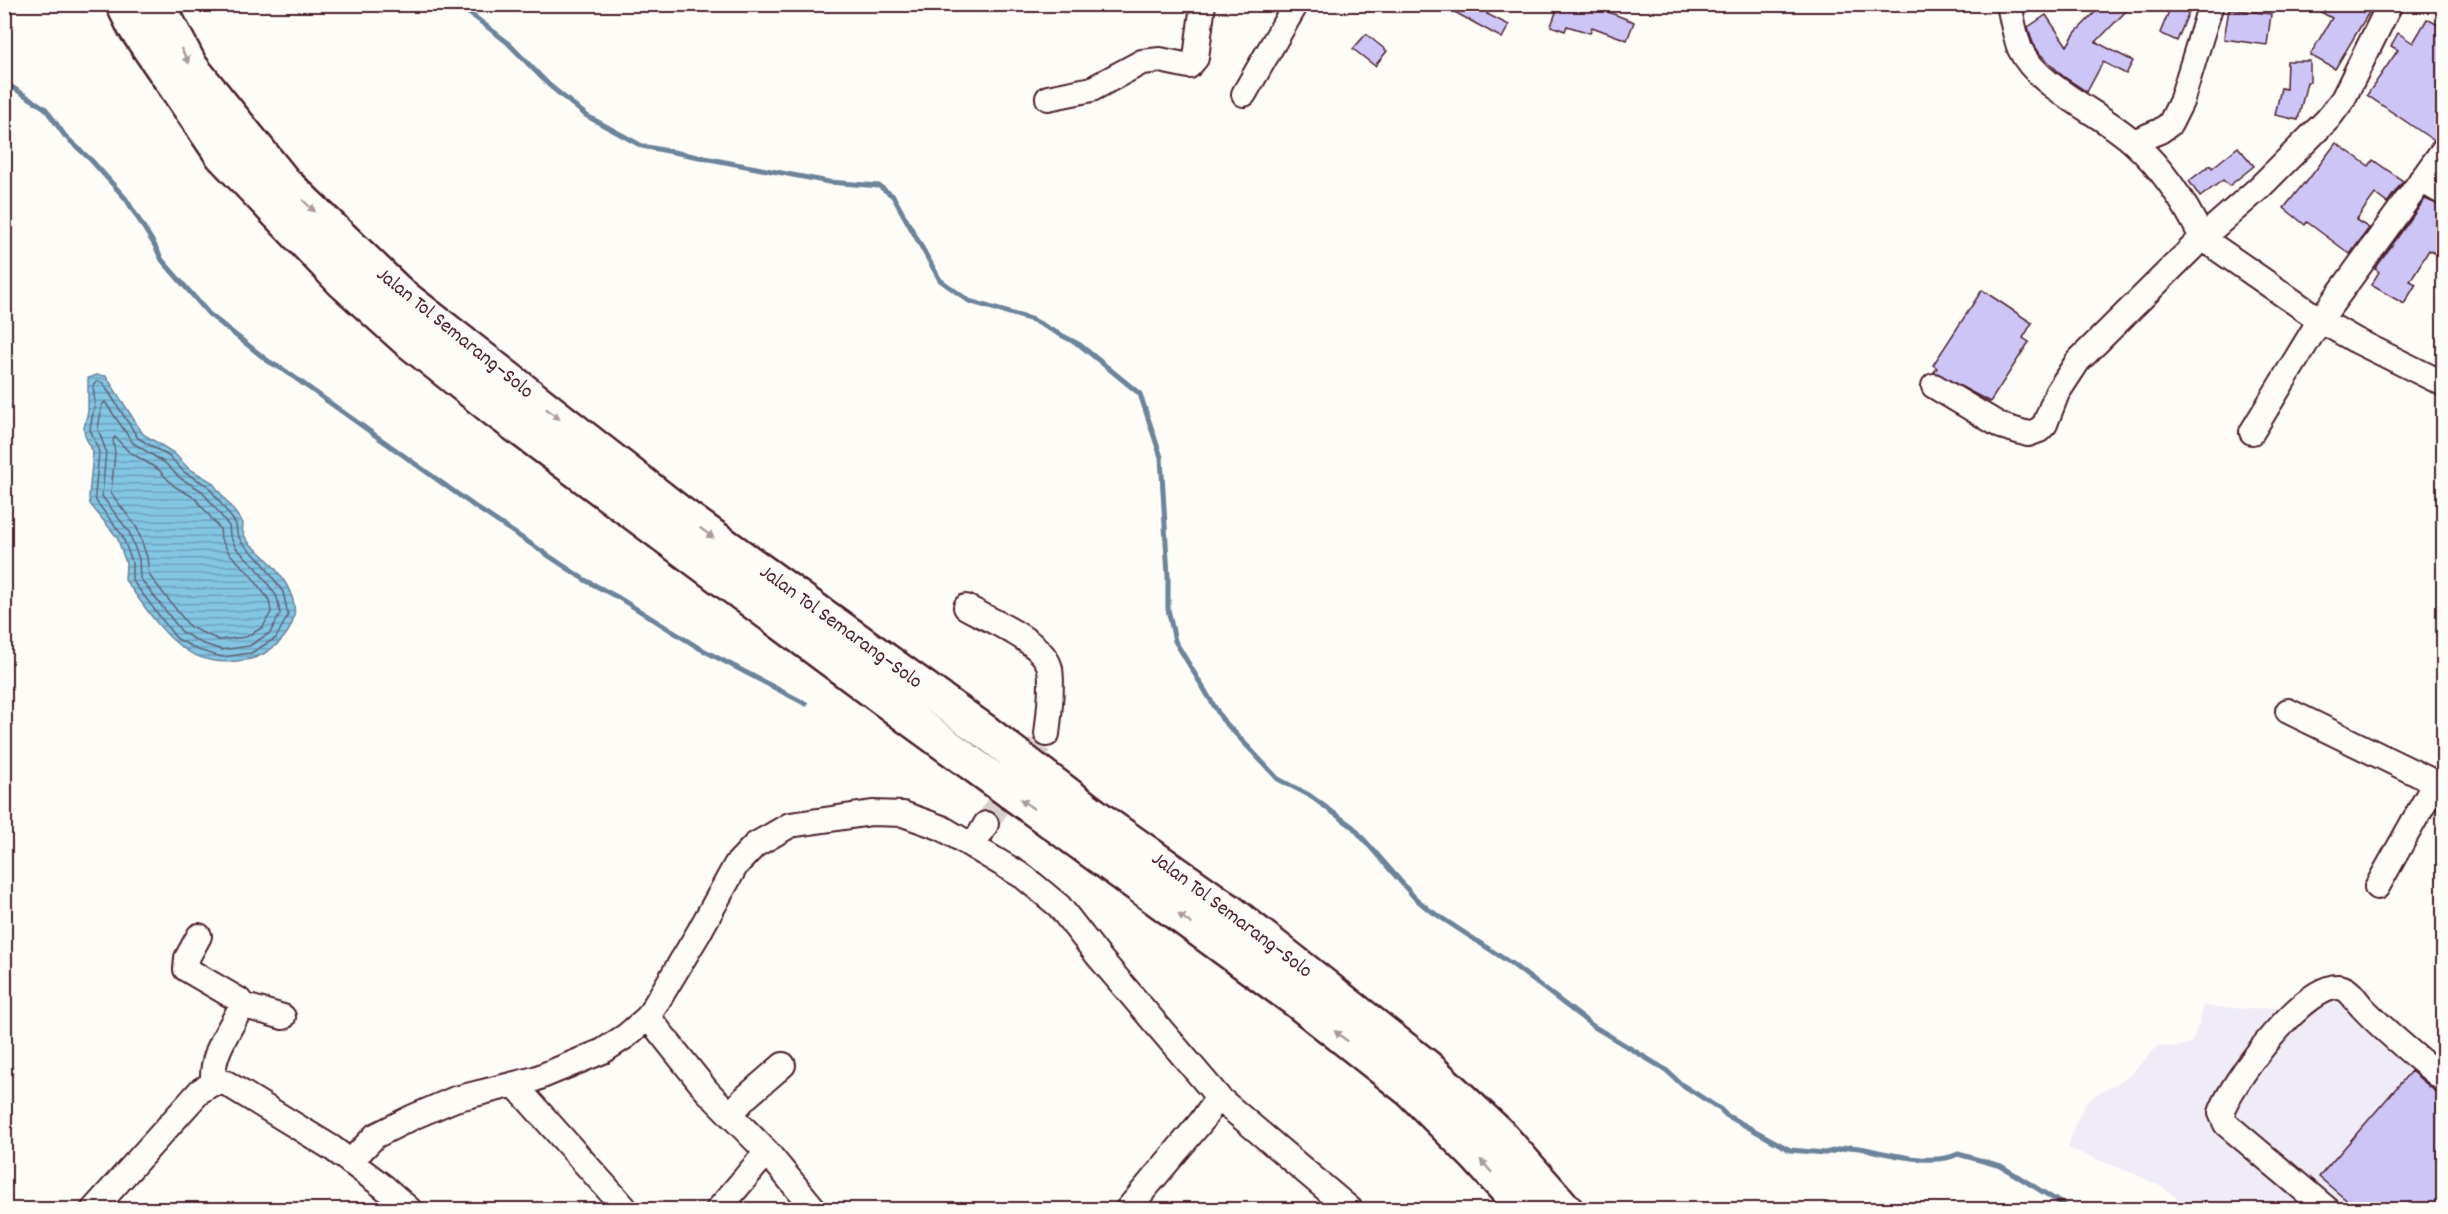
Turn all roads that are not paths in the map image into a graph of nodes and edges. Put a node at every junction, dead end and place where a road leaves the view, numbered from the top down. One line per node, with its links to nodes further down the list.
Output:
1 (123, 4): 45 (highway, Jalan Tol Semarang–Solo, one-way to 1)
2 (158, 4): 46 (highway, Jalan Tol Semarang–Solo, one-way to 46)
3 (1203, 4): 9 (street)
4 (1296, 4): 8 (street)
5 (2009, 4): 10 (street)
6 (2211, 4): 10 (street)
7 (2390, 4): 14 (street)
8 (1244, 94)
9 (1048, 98)
10 (2133, 142): 14 (street)
11 (2444, 148): 12 (street)
12 (2421, 180): 13 (street); 15 (street)
13 (2444, 193)
14 (2202, 238): 15 (street); 17 (street)
15 (2320, 320): 16 (street); 18 (street)
16 (2444, 384)
17 (1934, 386)
18 (2252, 432)
19 (966, 607): 21 (street)
20 (2288, 711): 22 (street)
21 (1047, 734)
22 (2439, 785): 25 (street)
23 (986, 825): 24 (street)
24 (974, 845): 29 (street); 34 (street)
25 (2377, 887)
26 (199, 936): 27 (street)
27 (242, 1005): 28 (street); 32 (street)
28 (283, 1017)
29 (648, 1017): 33 (street); 35 (street)
30 (783, 1065): 35 (street)
31 (2444, 1080): 47 (street)
32 (213, 1083): 37 (street); 39 (street)
33 (514, 1084): 37 (street); 38 (street)
34 (1220, 1100): 43 (street); 44 (street)
35 (730, 1115): 36 (street)
36 (766, 1152): 41 (street); 42 (street)
37 (350, 1162): 40 (street)
38 (624, 1207)
39 (93, 1209)
40 (410, 1209)
41 (718, 1209)
42 (815, 1209)
43 (1127, 1209)
44 (1351, 1209)
45 (1525, 1209)
46 (1566, 1209)
47 (2328, 1209)

